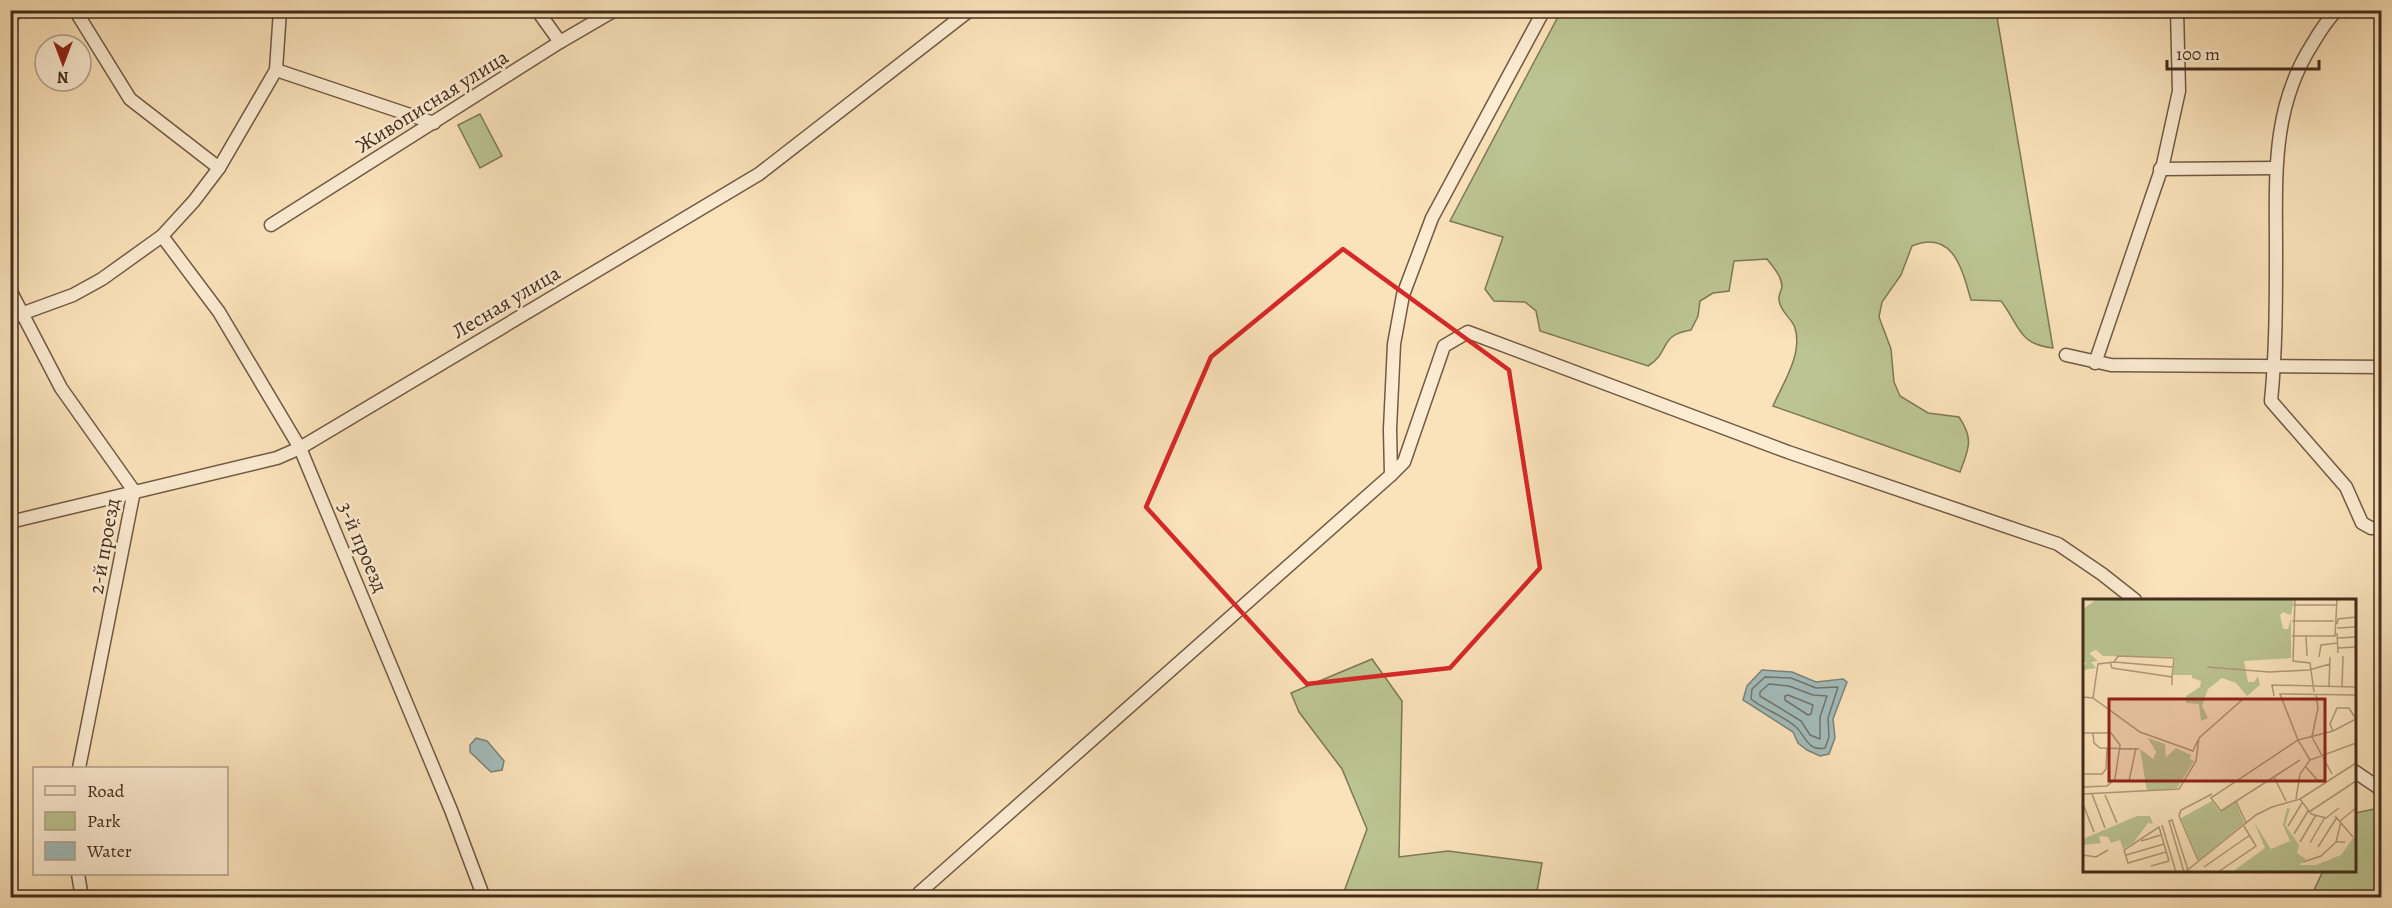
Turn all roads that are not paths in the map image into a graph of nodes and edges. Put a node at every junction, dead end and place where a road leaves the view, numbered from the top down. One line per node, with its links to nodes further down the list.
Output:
1 (21, 10): 10 (street)
2 (75, 10): 14 (street)
3 (280, 10): 12 (street)
4 (537, 10): 11 (street)
5 (615, 10): 11 (street, Живописная улица)
6 (970, 10): 25 (street, Лесная улица)
7 (1544, 10): 26 (street)
8 (2177, 10): 16 (street)
9 (2337, 10): 15 (street)
10 (10, 16)
11 (560, 42): 13 (street, Живописная улица)
12 (276, 70): 13 (street); 14 (street)
13 (434, 123): 17 (street, Живописная улица)
14 (219, 168): 18 (street)
15 (2276, 168): 16 (street); 23 (street)
16 (2160, 169): 22 (street)
17 (271, 225)
18 (162, 236): 20 (street); 25 (street, 3-й проезд)
19 (10, 290): 20 (street, 2-й проезд)
20 (16, 316): 27 (street, 2-й проезд)
21 (2066, 355): 22 (street)
22 (2096, 363): 23 (street)
23 (2275, 365): 24 (street); 29 (street)
24 (2382, 367)
25 (300, 448): 27 (street, Лесная улица); 37 (street, 3-й проезд)
26 (1391, 475): 30 (street); 35 (street)
27 (134, 491): 28 (street, Лесная улица); 31 (street, 2-й проезд)
28 (10, 522)
29 (2382, 528)
30 (2134, 599)
31 (79, 767)
32 (2356, 772): 33 (street)
33 (2382, 790)
34 (78, 875): 36 (street)
35 (919, 893)
36 (82, 897)
37 (484, 897)

